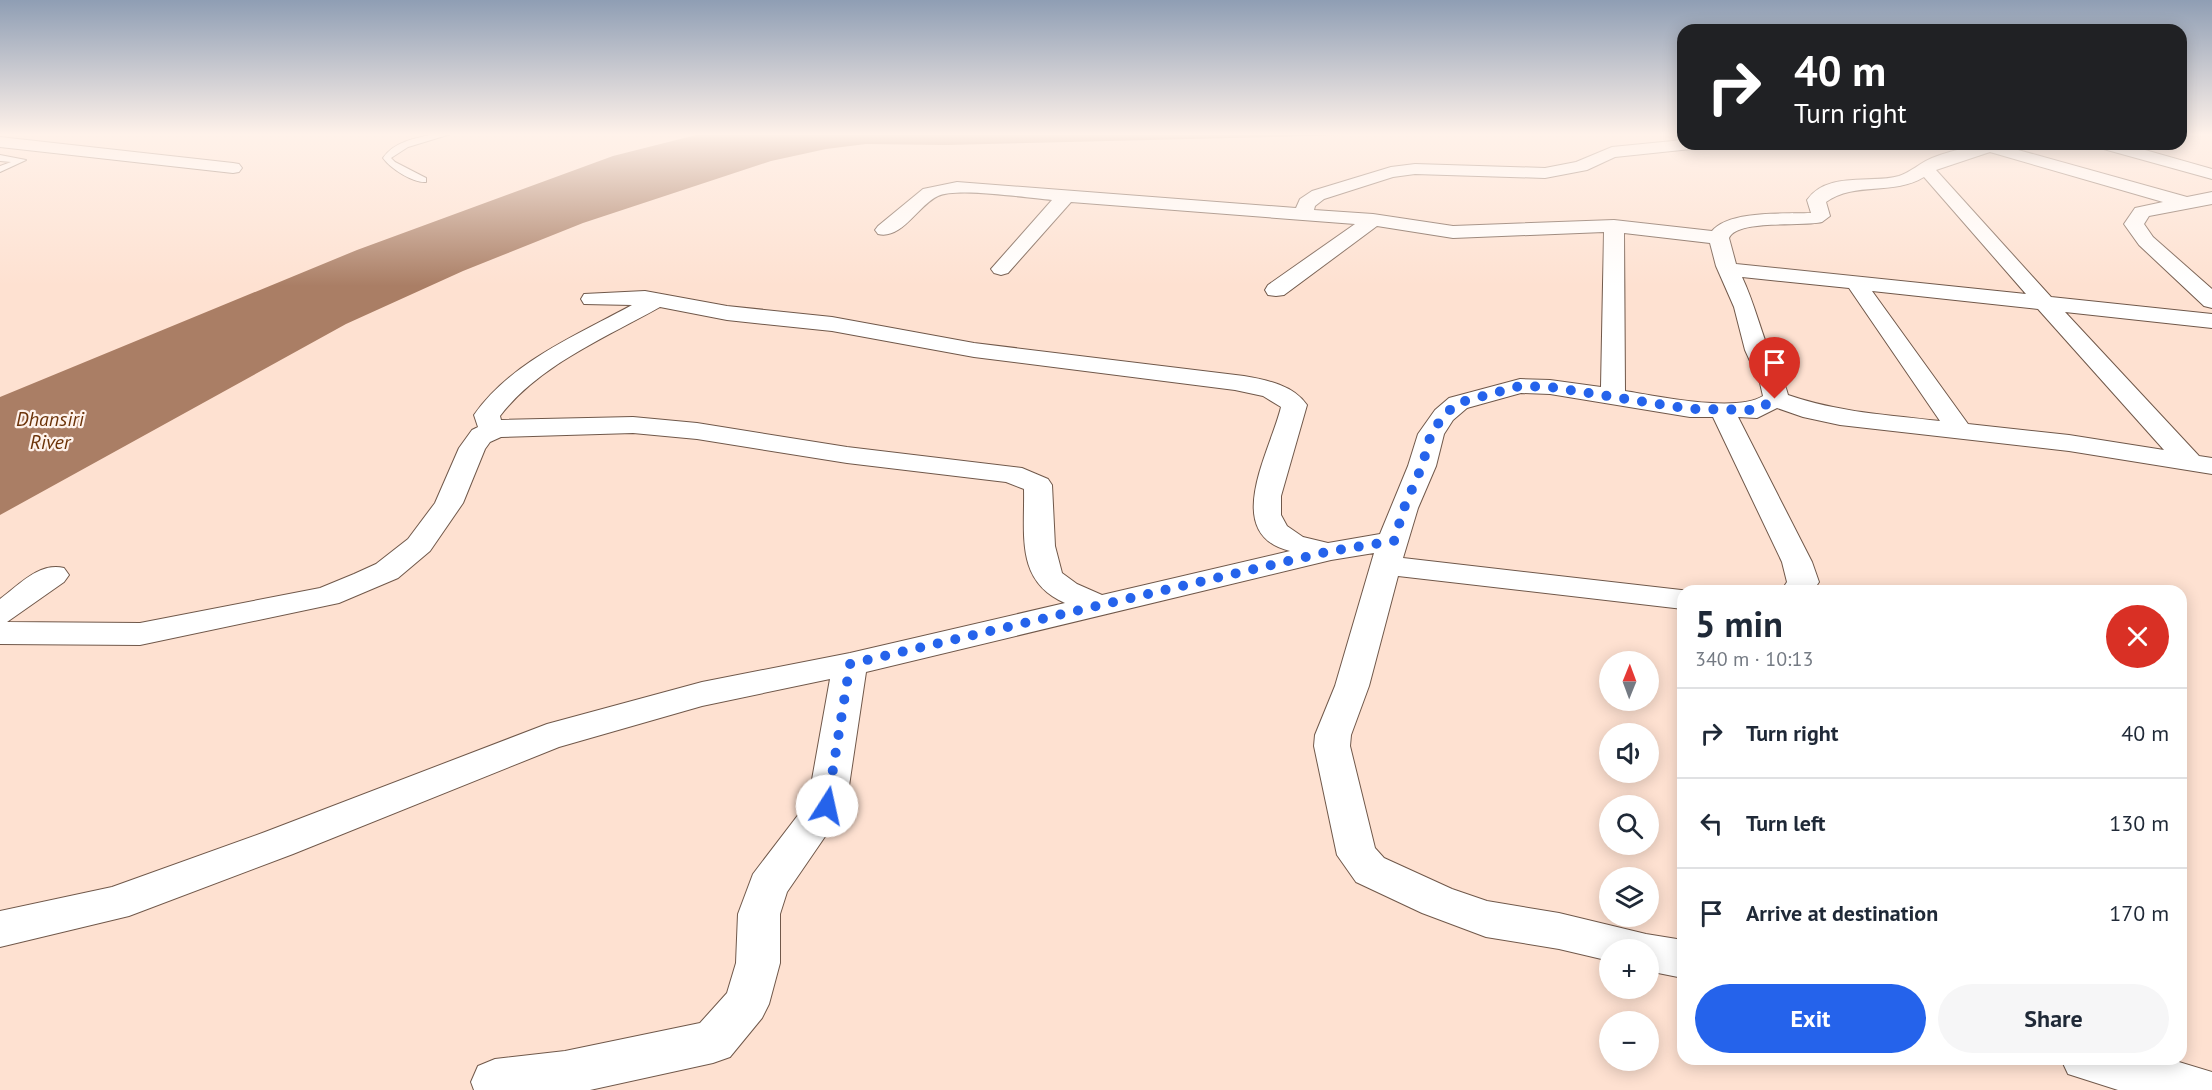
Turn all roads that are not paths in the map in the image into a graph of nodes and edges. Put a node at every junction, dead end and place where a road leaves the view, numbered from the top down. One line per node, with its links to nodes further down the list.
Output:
1 (1353, 184): 8 (street)
2 (1869, 184): 12 (street)
3 (1939, 184): 20 (street)
4 (2123, 184): 7 (street)
5 (1065, 196): 8 (street); 11 (street); 13 (street)
6 (2212, 198): 7 (street)
7 (2190, 204): 19 (street)
8 (1304, 215): 9 (street)
9 (1373, 220): 10 (street); 16 (street)
10 (1614, 226): 12 (street); 22 (street)
11 (885, 230)
12 (1719, 238): 14 (street)
13 (1001, 269)
14 (1728, 270): 15 (street); 23 (street)
15 (1856, 283): 20 (street); 25 (street)
16 (1276, 290)
17 (592, 299): 18 (street)
18 (658, 299): 26 (street); 28 (street)
19 (2212, 301)
20 (2046, 303): 21 (street); 27 (street)
21 (2212, 321)
22 (1612, 398): 24 (street); 29 (street)
23 (1775, 399): 24 (street); 25 (street)
24 (1722, 410): 31 (street)
25 (1958, 428): 27 (street)
26 (496, 429): 33 (street); 35 (street)
27 (2204, 466)
28 (1331, 551): 29 (street); 33 (street)
29 (1390, 553): 32 (street); 38 (street)
30 (53, 575): 34 (street)
31 (1801, 585)
32 (1677, 598)
33 (1101, 605): 36 (street)
34 (0, 614)
35 (0, 633)
36 (850, 664): 37 (street); 42 (street)
37 (0, 929)
38 (1599, 940)
39 (1659, 954): 40 (street)
40 (1677, 958)
41 (2107, 1065): 43 (street)
42 (495, 1082)
43 (2200, 1090)

